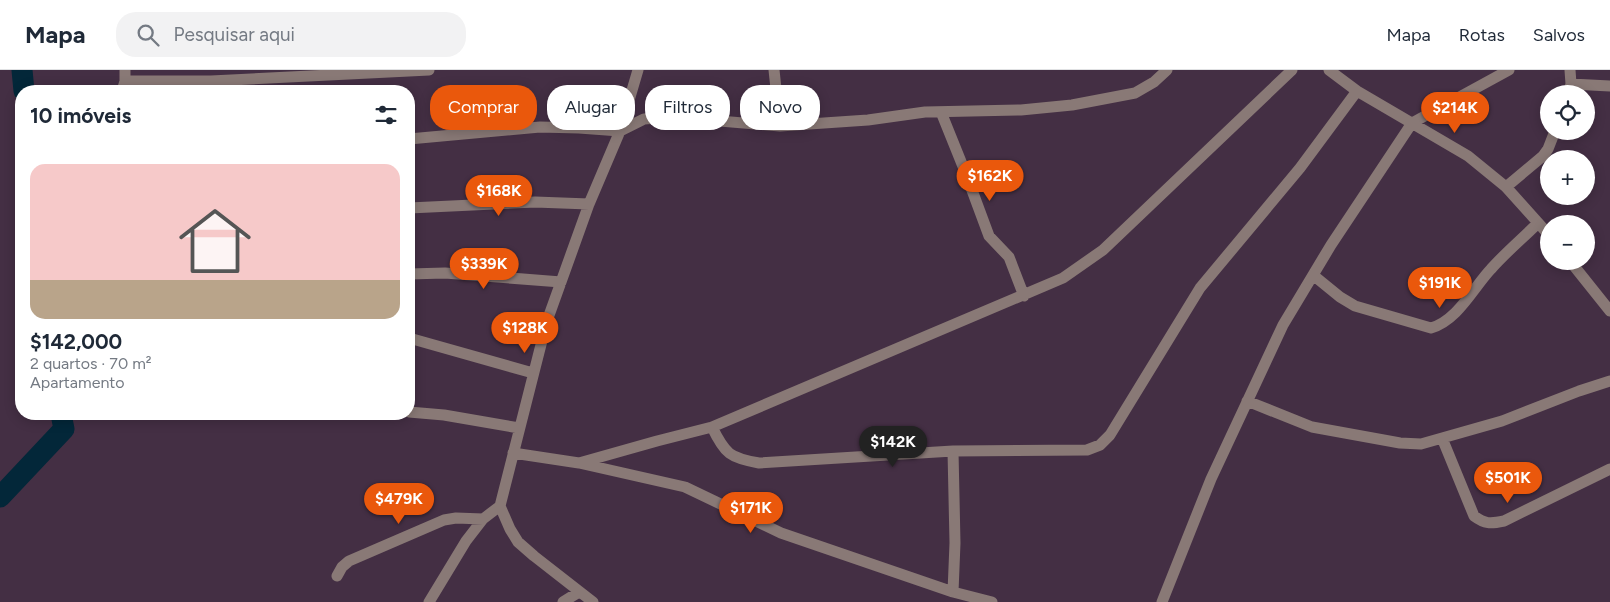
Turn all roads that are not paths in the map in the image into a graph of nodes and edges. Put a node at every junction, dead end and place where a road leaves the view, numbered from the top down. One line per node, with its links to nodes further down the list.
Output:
1 (429, 70): 9 (street)
2 (638, 70): 19 (street)
3 (774, 70): 10 (street)
4 (1167, 70): 15 (street)
5 (1292, 70): 31 (street)
6 (1328, 70): 14 (street)
7 (1509, 70): 18 (street)
8 (1570, 70): 11 (street)
9 (124, 81)
10 (776, 85)
11 (1569, 85)
12 (1610, 86): 13 (street)
13 (1595, 87)
14 (1357, 91): 18 (street); 41 (street)
15 (940, 112): 16 (street); 31 (street)
16 (820, 122)
17 (740, 123): 19 (street)
18 (1412, 123): 22 (street); 29 (street)
19 (620, 131): 20 (street); 23 (street)
20 (415, 138)
21 (1552, 140): 22 (street)
22 (1506, 186): 25 (street)
23 (589, 204): 24 (street); 30 (street)
24 (415, 208)
25 (1538, 222): 26 (street); 29 (street)
26 (1540, 224)
27 (1577, 270): 32 (street)
28 (415, 274): 30 (street)
29 (1313, 275): 36 (street)
30 (561, 282): 34 (street)
31 (1024, 296): 39 (street)
32 (1610, 311)
33 (415, 340): 34 (street)
34 (533, 373): 38 (street)
35 (1610, 381): 40 (street)
36 (1247, 401): 40 (street); 54 (street)
37 (415, 413): 38 (street)
38 (519, 428): 42 (street)
39 (712, 428): 41 (street); 43 (street)
40 (1442, 438): 44 (street)
41 (953, 451): 49 (street)
42 (513, 453): 43 (street); 45 (street)
43 (578, 463): 49 (street)
44 (1610, 470)
45 (500, 506): 46 (street); 48 (street)
46 (483, 519): 47 (street); 50 (street)
47 (337, 576)
48 (579, 592): 51 (street); 52 (street)
49 (953, 592): 53 (street)
50 (429, 602)
51 (563, 602)
52 (593, 602)
53 (992, 602)
54 (1162, 602)

